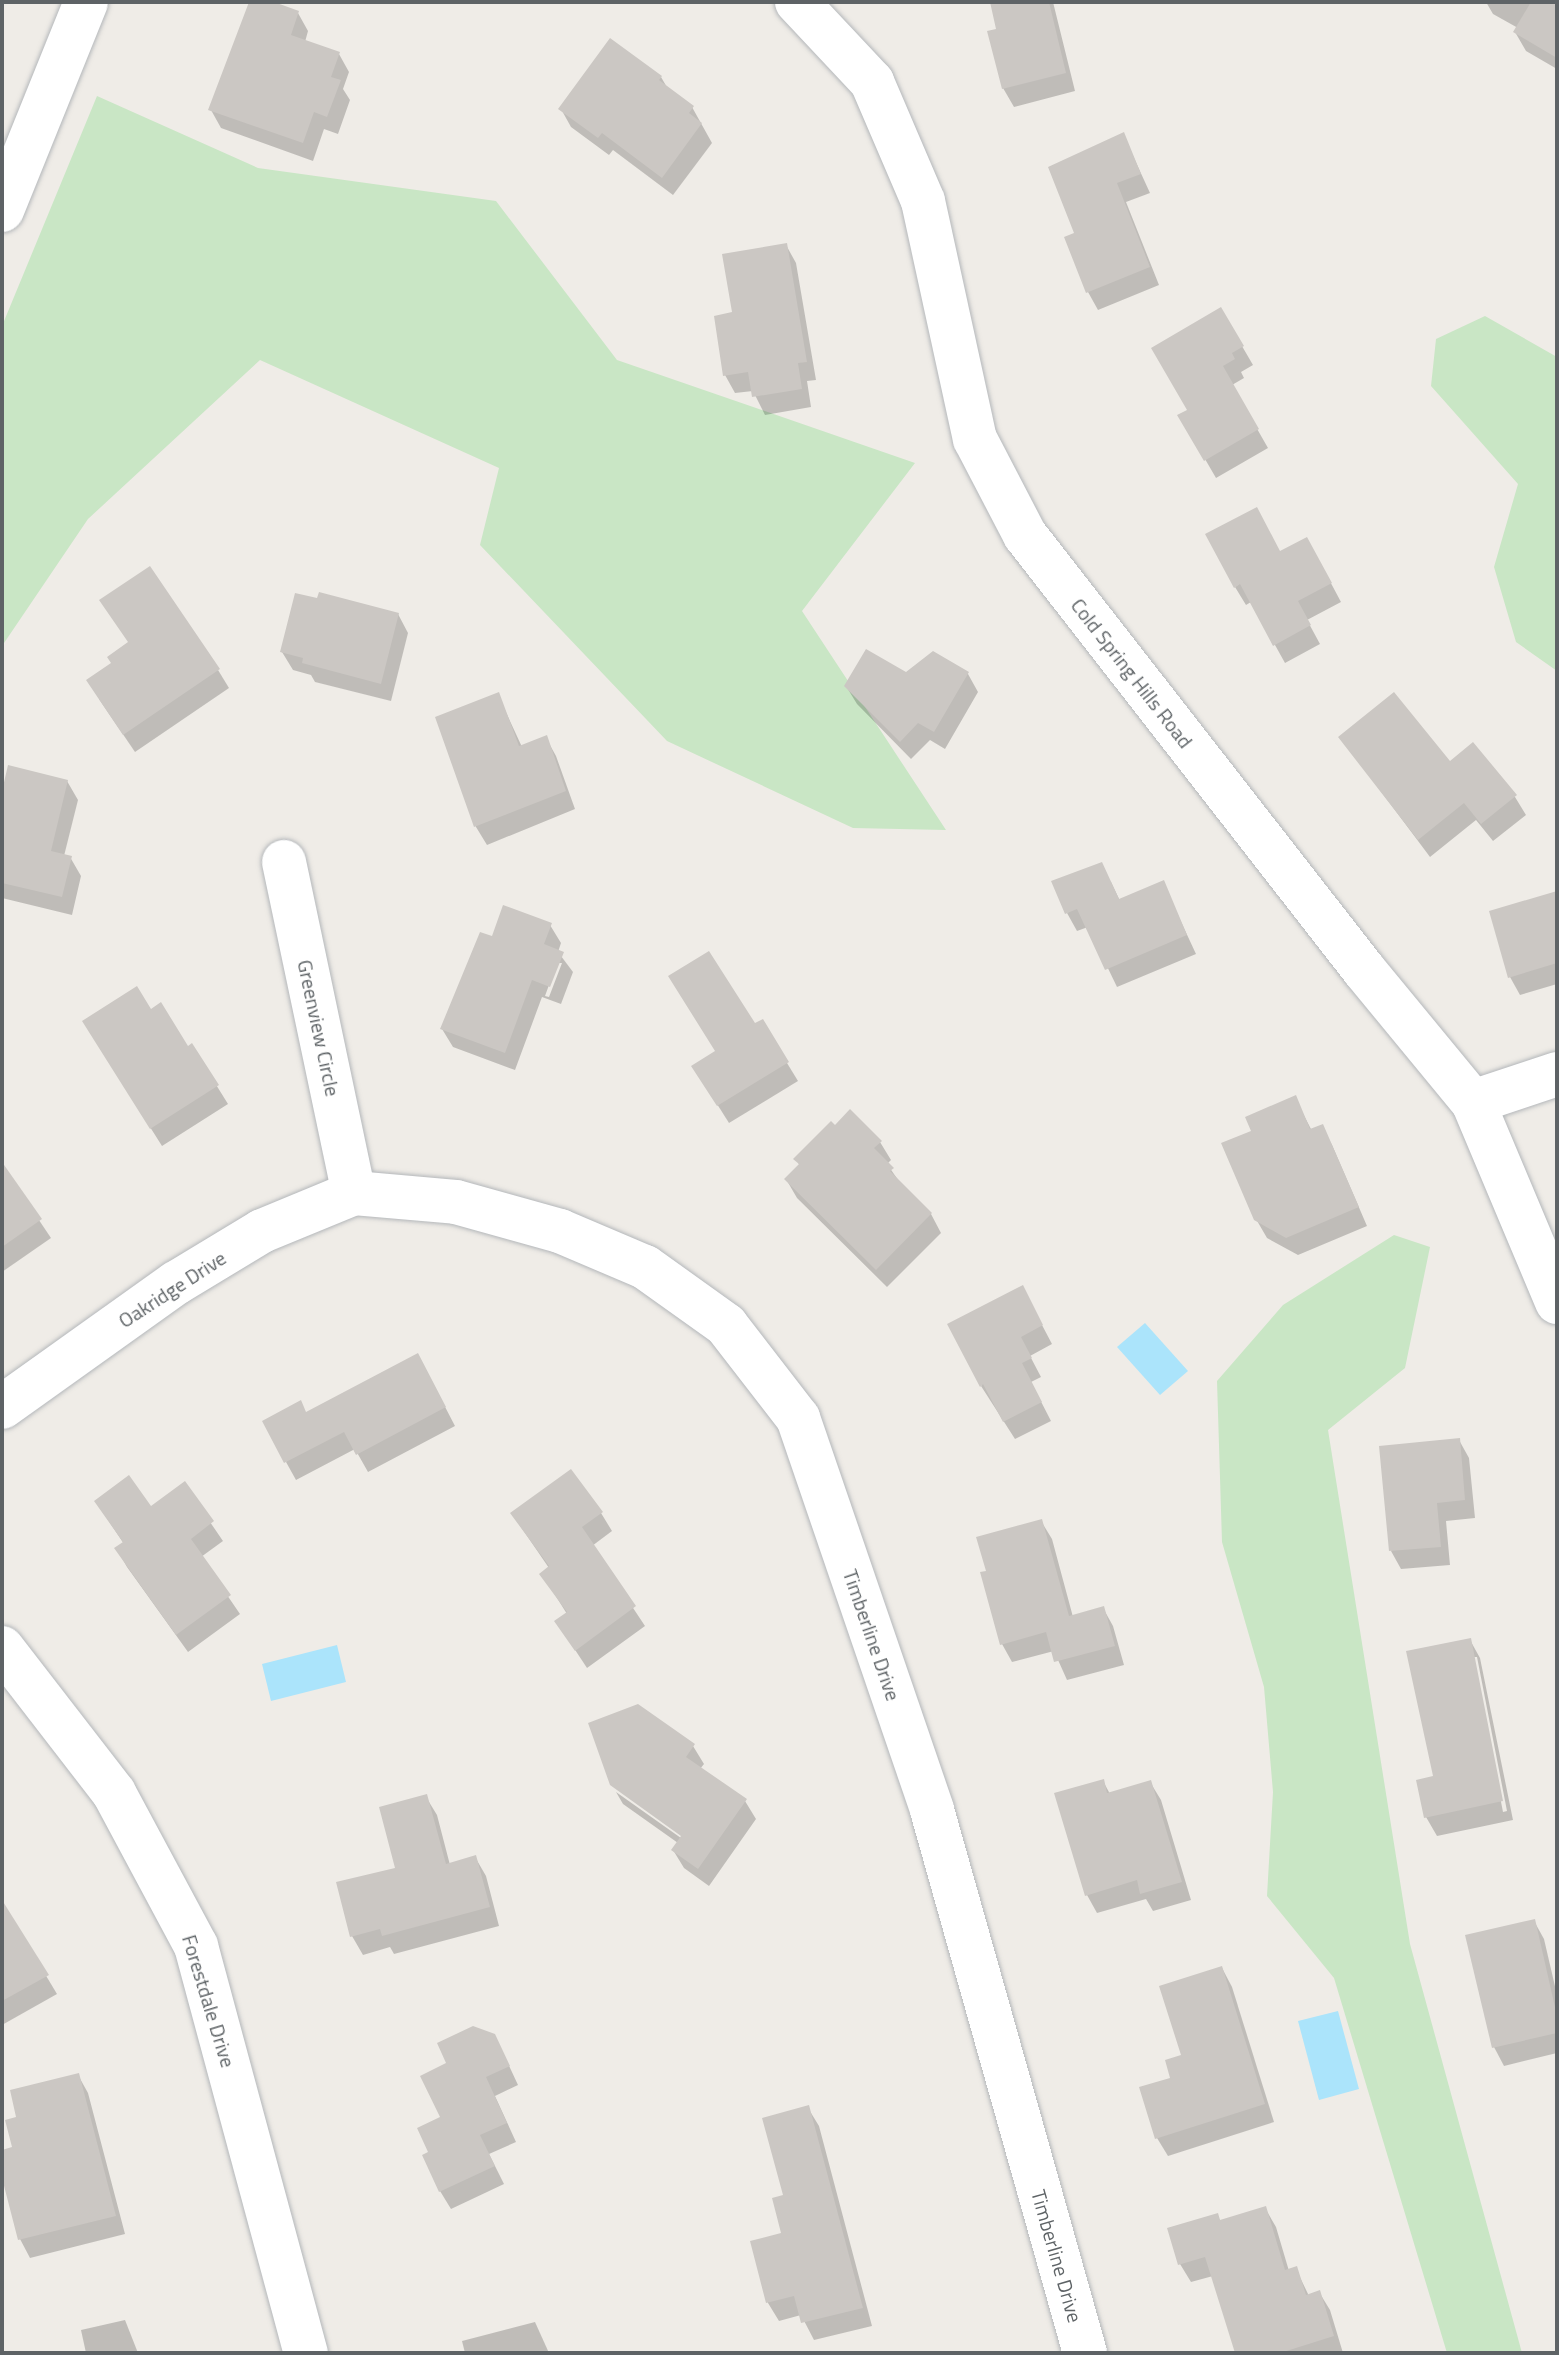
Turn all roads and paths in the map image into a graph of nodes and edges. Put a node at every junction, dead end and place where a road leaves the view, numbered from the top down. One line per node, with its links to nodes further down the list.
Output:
1 (86, 2): 3 (street)
2 (797, 2): 6 (street, Cold Spring Hills Road)
3 (2, 210)
4 (284, 862): 7 (street, Greenview Circle)
5 (1557, 1074): 6 (street)
6 (1473, 1102): 8 (street, Cold Spring Hills Road)
7 (354, 1193): 9 (street, Oakridge Drive); 12 (street, Timberline Drive)
8 (1557, 1302)
9 (2, 1407)
10 (2, 1648): 11 (street, Forestdale Drive)
11 (306, 2353)
12 (1085, 2353)

